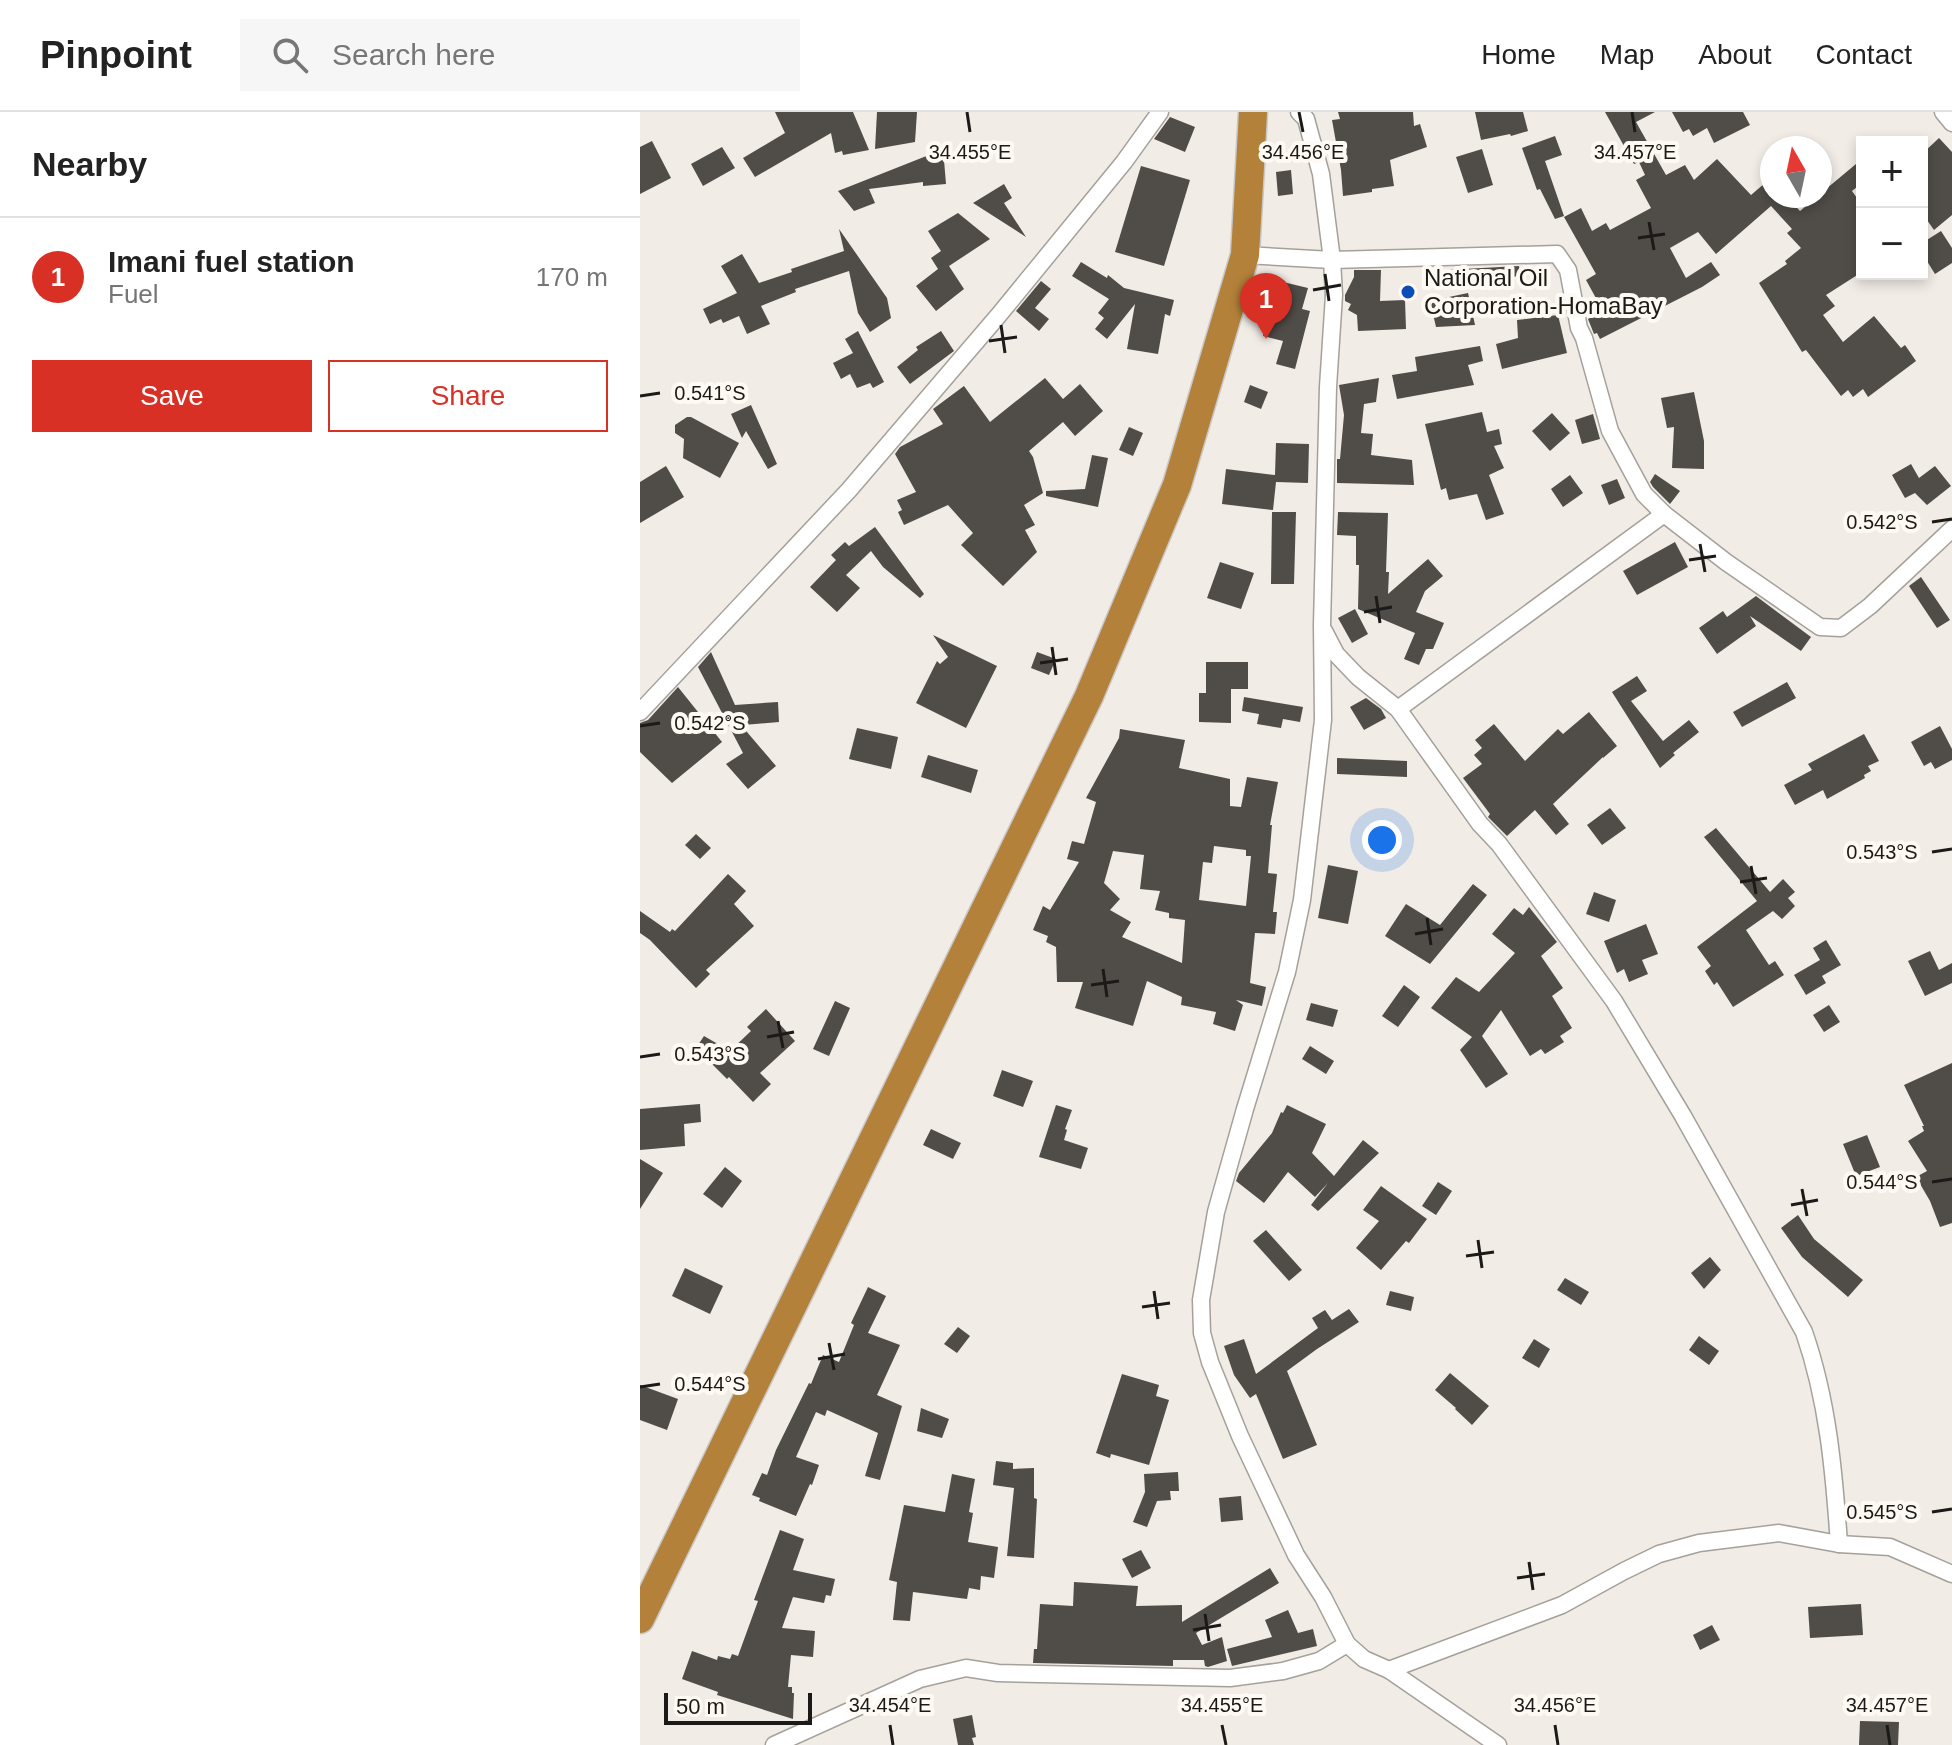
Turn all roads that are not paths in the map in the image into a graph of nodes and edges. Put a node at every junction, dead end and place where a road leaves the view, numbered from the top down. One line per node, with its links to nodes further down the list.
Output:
1 (1160, 112): 12 (street)
2 (1253, 112): 6 (highway)
3 (1299, 112): 7 (street)
4 (1943, 112): 5 (street)
5 (1952, 123)
6 (1245, 255): 7 (street); 15 (highway)
7 (1332, 260): 8 (street); 10 (street)
8 (1664, 514): 9 (street); 11 (street)
9 (1952, 529)
10 (1322, 625): 11 (street); 16 (street)
11 (1398, 709): 13 (street)
12 (640, 712)
13 (1839, 1544): 14 (street); 17 (street)
14 (1952, 1574)
15 (640, 1619)
16 (1347, 1644): 17 (street); 18 (street)
17 (1389, 1670): 19 (street)
18 (774, 1745)
19 (1498, 1745)

